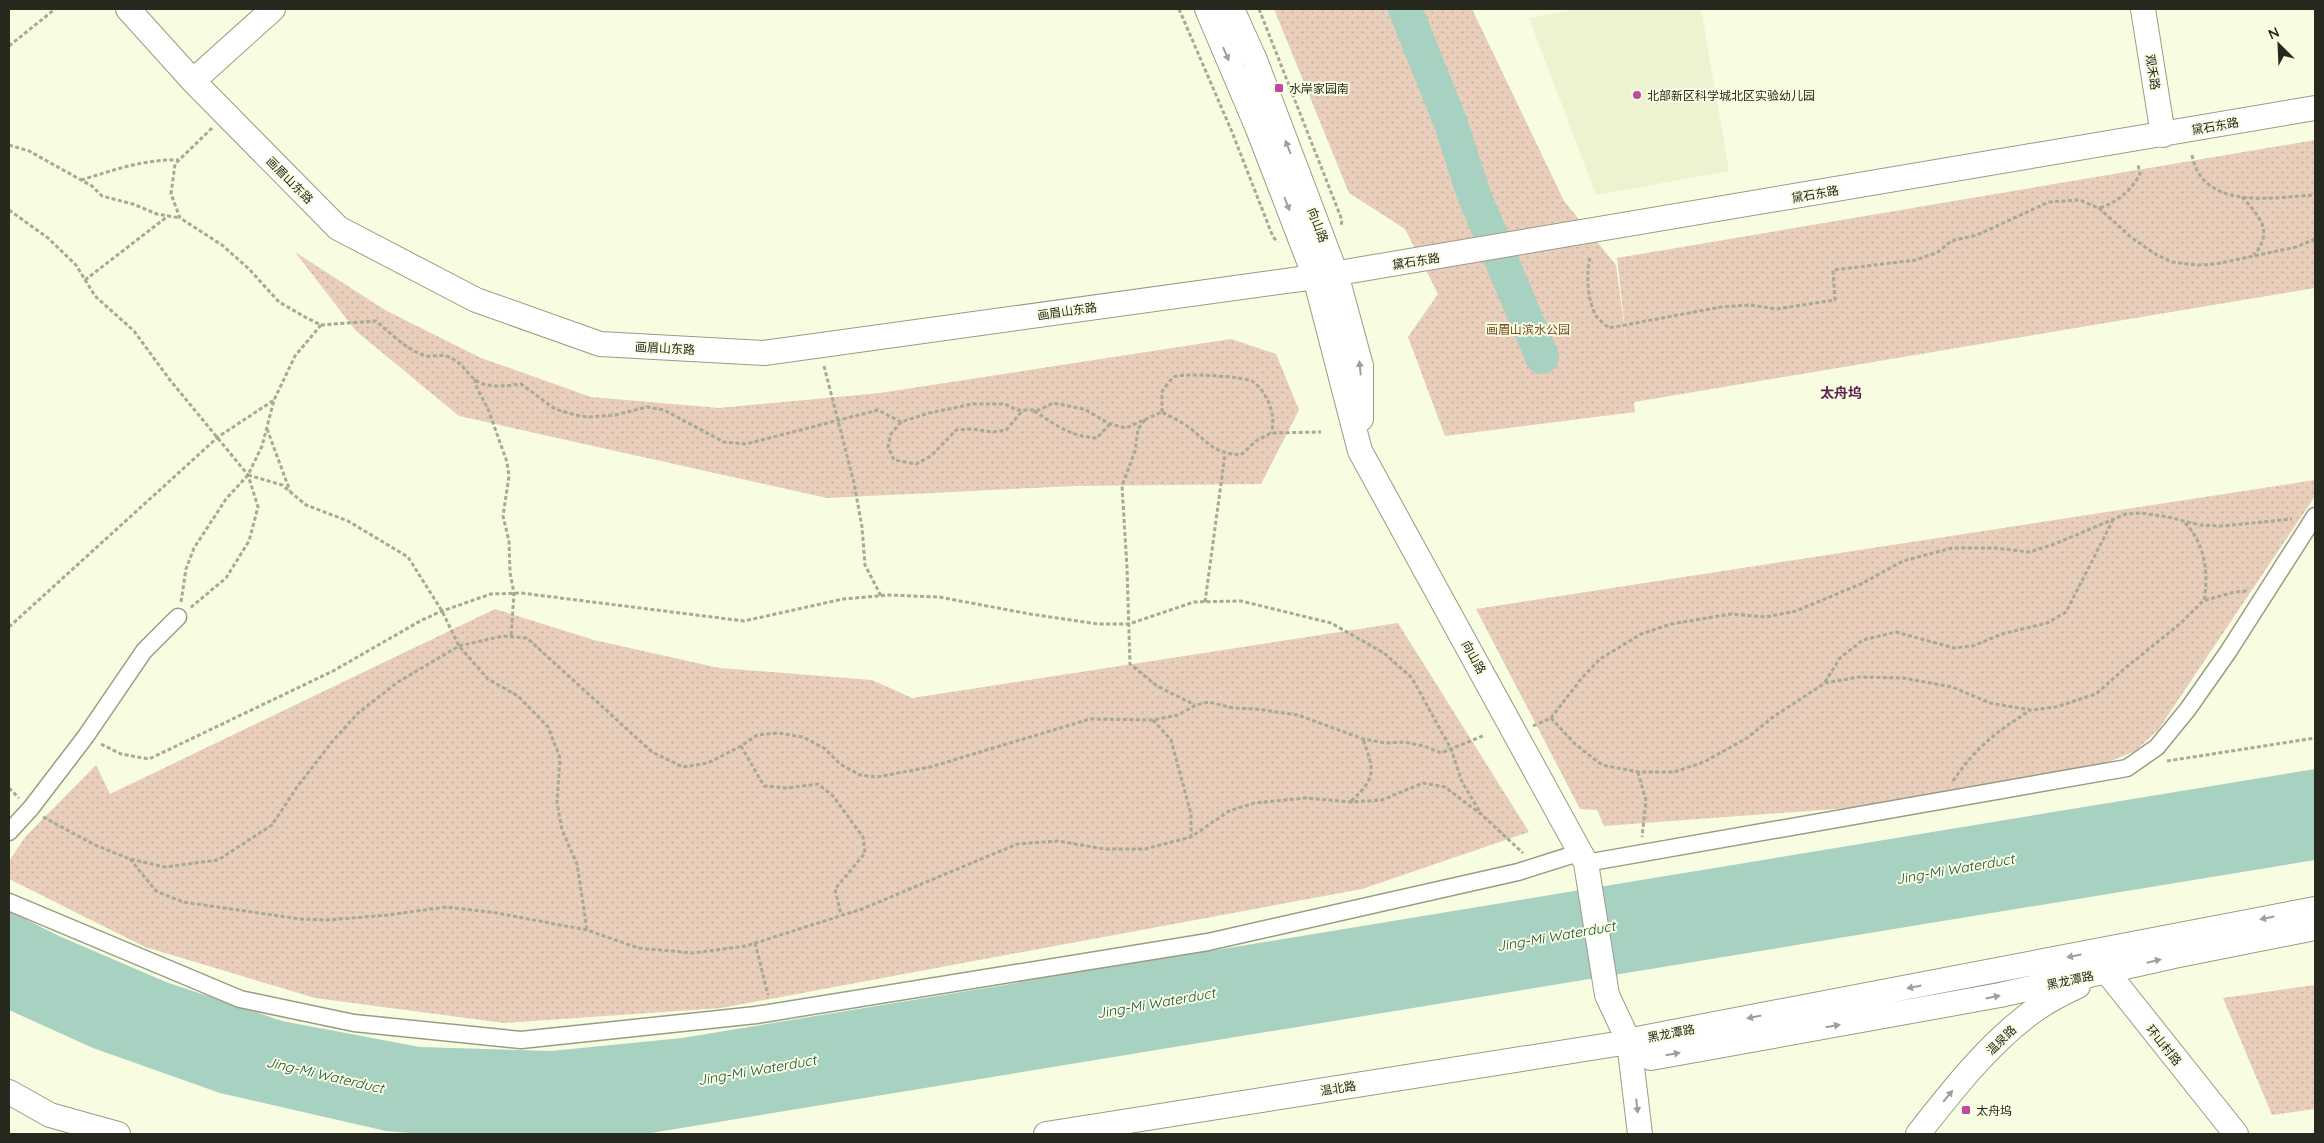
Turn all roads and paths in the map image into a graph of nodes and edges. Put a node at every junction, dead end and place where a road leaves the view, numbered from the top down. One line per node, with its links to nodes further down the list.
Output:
1 (56, 9): 8 (path)
2 (128, 9): 9 (street, 画眉山东路)
3 (273, 9): 9 (street)
4 (1179, 9): 24 (path)
5 (1207, 9): 27 (street, 向山路, one-way to 27)
6 (1232, 9): 27 (street, 向山路, one-way to 6)
7 (2143, 9): 11 (street, 观禾路)
8 (9, 46)
9 (193, 80): 30 (street, 画眉山东路)
10 (2315, 108): 11 (street, 黛石东路)
11 (2163, 135): 27 (street, 黛石东路)
12 (9, 145): 16 (path)
13 (2192, 156): 18 (path)
14 (179, 160): 16 (path)
15 (2138, 165): 19 (path)
16 (80, 180): 21 (path)
17 (2315, 195): 18 (path)
18 (2242, 197): 25 (path)
19 (2099, 208): 25 (path); 26 (path)
20 (9, 210): 28 (path)
21 (168, 216): 22 (path); 28 (path)
22 (180, 218)
23 (2315, 240): 25 (path)
24 (1280, 244)
25 (2253, 256)
26 (1590, 258)
27 (1325, 276): 30 (street, 画眉山东路); 78 (street, 向山路)
28 (85, 280): 41 (path)
29 (321, 325): 32 (path)
30 (818, 346): 50 (path)
31 (475, 379): 49 (path)
32 (274, 400): 39 (path); 41 (path)
33 (1023, 410): 37 (path)
34 (1033, 410): 38 (path)
35 (1162, 412): 40 (path)
36 (1145, 420): 55 (path)
37 (901, 422)
38 (1110, 424)
39 (267, 428): 43 (path); 44 (path)
40 (1271, 432)
41 (218, 437): 43 (path); 56 (path)
42 (1225, 454): 52 (path)
43 (248, 475): 44 (path); 54 (path); 54 (path)
44 (290, 492): 53 (path)
45 (2314, 517): 47 (path); 48 (street)
46 (2114, 518): 47 (path); 59 (path); 70 (path)
47 (2183, 521): 51 (path)
48 (2268, 590): 51 (path); 77 (street)
49 (514, 593): 50 (path); 53 (path); 57 (path)
50 (881, 596): 55 (path)
51 (2203, 601): 61 (path)
52 (1205, 602): 55 (path); 68 (path)
53 (442, 611): 58 (path); 64 (path)
54 (178, 617): 64 (street)
55 (1129, 624): 60 (path)
56 (9, 627)
57 (511, 637): 58 (path); 67 (path)
58 (458, 646): 79 (path); 85 (path)
59 (1825, 683): 61 (path); 70 (path)
60 (1196, 705): 62 (path); 66 (path)
61 (2031, 710): 71 (path)
62 (1153, 720): 67 (path); 76 (path)
63 (1485, 735): 68 (path)
64 (86, 736): 73 (street)
65 (2315, 738): 69 (path)
66 (1363, 739): 68 (path); 72 (path)
67 (742, 746): 83 (path)
68 (1451, 749): 74 (path)
69 (2164, 762)
70 (1638, 772): 77 (path)
71 (1950, 786)
72 (1351, 802): 74 (path); 76 (path)
73 (31, 808): 75 (street); 79 (path)
74 (1482, 815): 80 (path)
75 (9, 832)
76 (1191, 837): 83 (path)
77 (1629, 855): 78 (street)
78 (1584, 857): 80 (street); 89 (street, 向山路)
79 (130, 859): 85 (path)
80 (1537, 866): 88 (street)
81 (9, 902): 88 (street)
82 (2315, 909): 87 (street, 黑龙潭路, one-way to 87)
83 (841, 915): 86 (path)
84 (2315, 928): 87 (street, 黑龙潭路, one-way to 84)
85 (588, 930): 86 (path)
86 (755, 943): 88 (path)
87 (2104, 962): 89 (street, 黑龙潭路); 94 (street, 温泉路, one-way to 87); 95 (street, 环山村路)
88 (773, 1013)
89 (1629, 1042): 92 (street, 温北路); 93 (street, one-way to 93)
90 (9, 1092): 91 (street)
91 (118, 1134)
92 (1046, 1134)
93 (1640, 1134)
94 (1918, 1134)
95 (2236, 1134)

